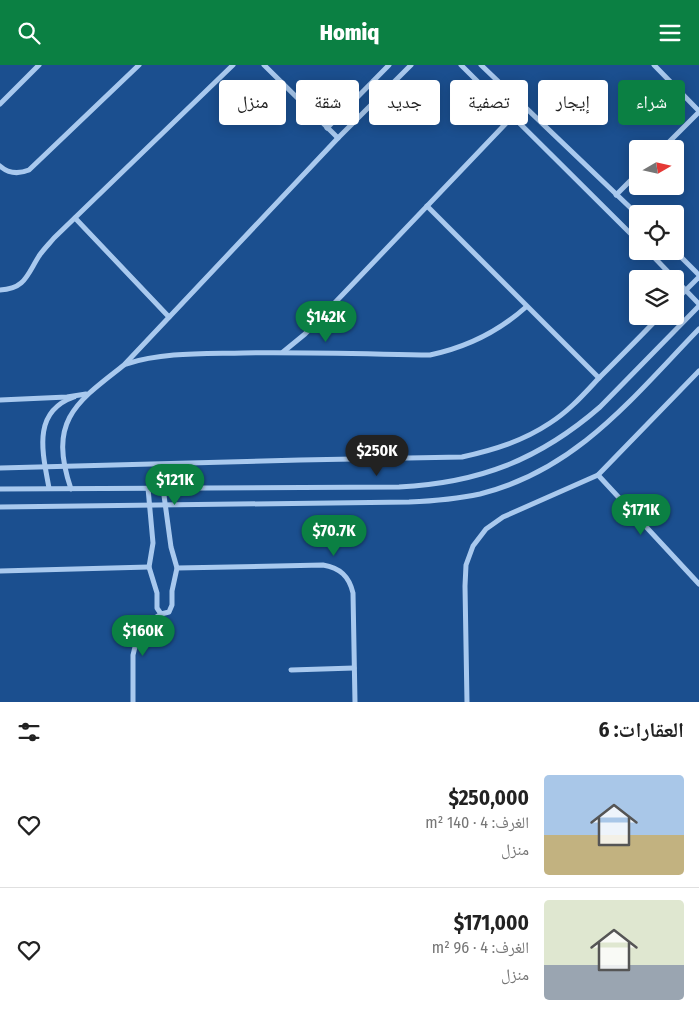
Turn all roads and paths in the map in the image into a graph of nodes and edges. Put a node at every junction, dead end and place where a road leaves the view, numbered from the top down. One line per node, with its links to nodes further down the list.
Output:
1 (39, 65): 11 (street)
2 (140, 65): 18 (street)
3 (233, 65): 23 (street)
4 (264, 65): 15 (street)
5 (389, 65): 15 (street)
6 (411, 65): 16 (street)
7 (461, 65): 10 (street)
8 (481, 65): 20 (street)
9 (654, 65): 12 (street)
10 (477, 80)
11 (0, 104)
12 (699, 112): 17 (street)
13 (505, 125): 21 (street)
14 (523, 125): 24 (street)
15 (327, 128): 16 (street)
16 (338, 138): 32 (street)
17 (671, 140)
18 (0, 166)
19 (629, 182): 20 (street)
20 (616, 195): 22 (street)
21 (427, 206): 31 (street); 35 (street)
22 (629, 207)
23 (75, 218): 28 (street); 32 (street)
24 (629, 232)
25 (657, 260): 29 (street)
26 (684, 260): 27 (street)
27 (699, 276): 29 (street)
28 (0, 290)
29 (686, 290): 30 (street)
30 (699, 305): 48 (street)
31 (526, 307): 35 (street); 38 (street)
32 (169, 317): 36 (street)
33 (651, 325): 38 (street)
34 (699, 329): 52 (street)
35 (283, 353): 36 (street)
36 (124, 365): 39 (street)
37 (699, 371): 45 (street)
38 (599, 378): 42 (street)
39 (87, 394): 40 (street); 42 (street)
40 (74, 397): 41 (street); 43 (street)
41 (0, 400)
42 (64, 466): 43 (street); 50 (street)
43 (46, 467): 44 (street); 46 (street)
44 (0, 468)
45 (598, 475): 57 (street); 63 (street)
46 (49, 488): 49 (street); 50 (street)
47 (148, 488): 48 (street); 50 (street); 51 (street)
48 (163, 488): 52 (street)
49 (0, 489)
50 (71, 489)
51 (150, 506): 52 (street); 53 (street); 54 (street)
52 (165, 506): 55 (street)
53 (0, 507)
54 (149, 567): 56 (street); 58 (street)
55 (176, 569): 58 (street); 59 (street)
56 (0, 571)
57 (699, 584)
58 (161, 614): 61 (street)
59 (354, 668): 60 (street); 62 (street)
60 (291, 670)
61 (133, 702)
62 (355, 702)
63 (467, 702)

